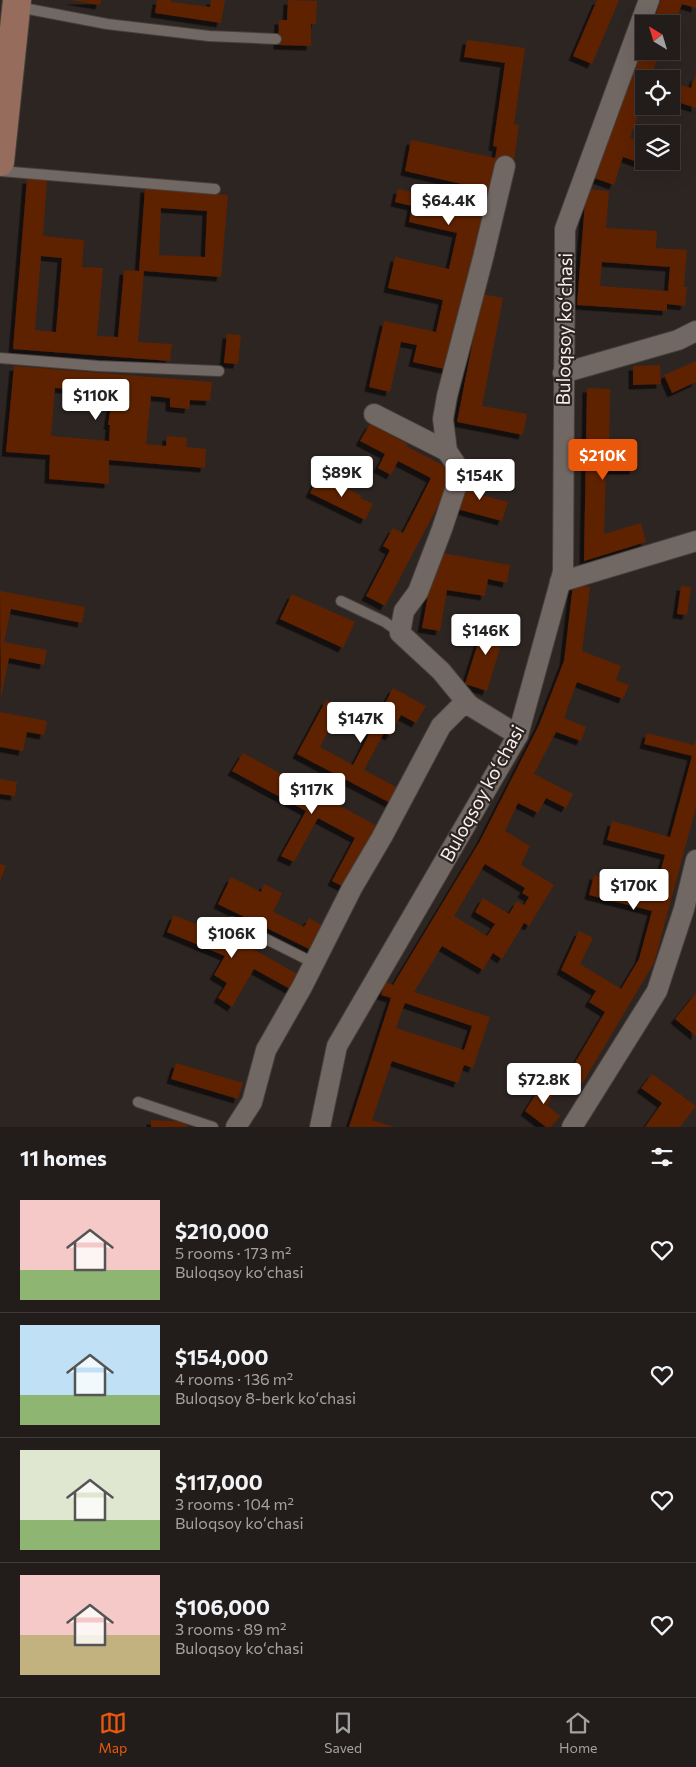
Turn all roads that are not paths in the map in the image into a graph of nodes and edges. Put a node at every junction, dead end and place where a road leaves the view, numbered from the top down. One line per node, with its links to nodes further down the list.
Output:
1 (650, 0): 11 (street, Buloqsoy koʻchasi)
2 (17, 3): 3 (lane); 4 (street)
3 (276, 39)
4 (0, 162)
5 (505, 166): 13 (street)
6 (0, 172): 7 (lane)
7 (215, 189)
8 (696, 331): 11 (street)
9 (0, 358): 10 (lane)
10 (219, 371)
11 (563, 373): 15 (street, Buloqsoy koʻchasi)
12 (374, 414): 13 (street)
13 (447, 452): 17 (street)
14 (696, 541): 15 (street)
15 (560, 582): 19 (street, Buloqsoy koʻchasi)
16 (341, 602): 17 (lane)
17 (400, 633): 18 (street)
18 (469, 705): 19 (street); 22 (street)
19 (518, 735): 26 (street, Buloqsoy koʻchasi)
20 (696, 860): 27 (street)
21 (232, 922): 22 (lane)
22 (314, 963): 25 (street)
23 (138, 1102): 24 (lane)
24 (213, 1127)
25 (236, 1127)
26 (320, 1127)
27 (572, 1127)

